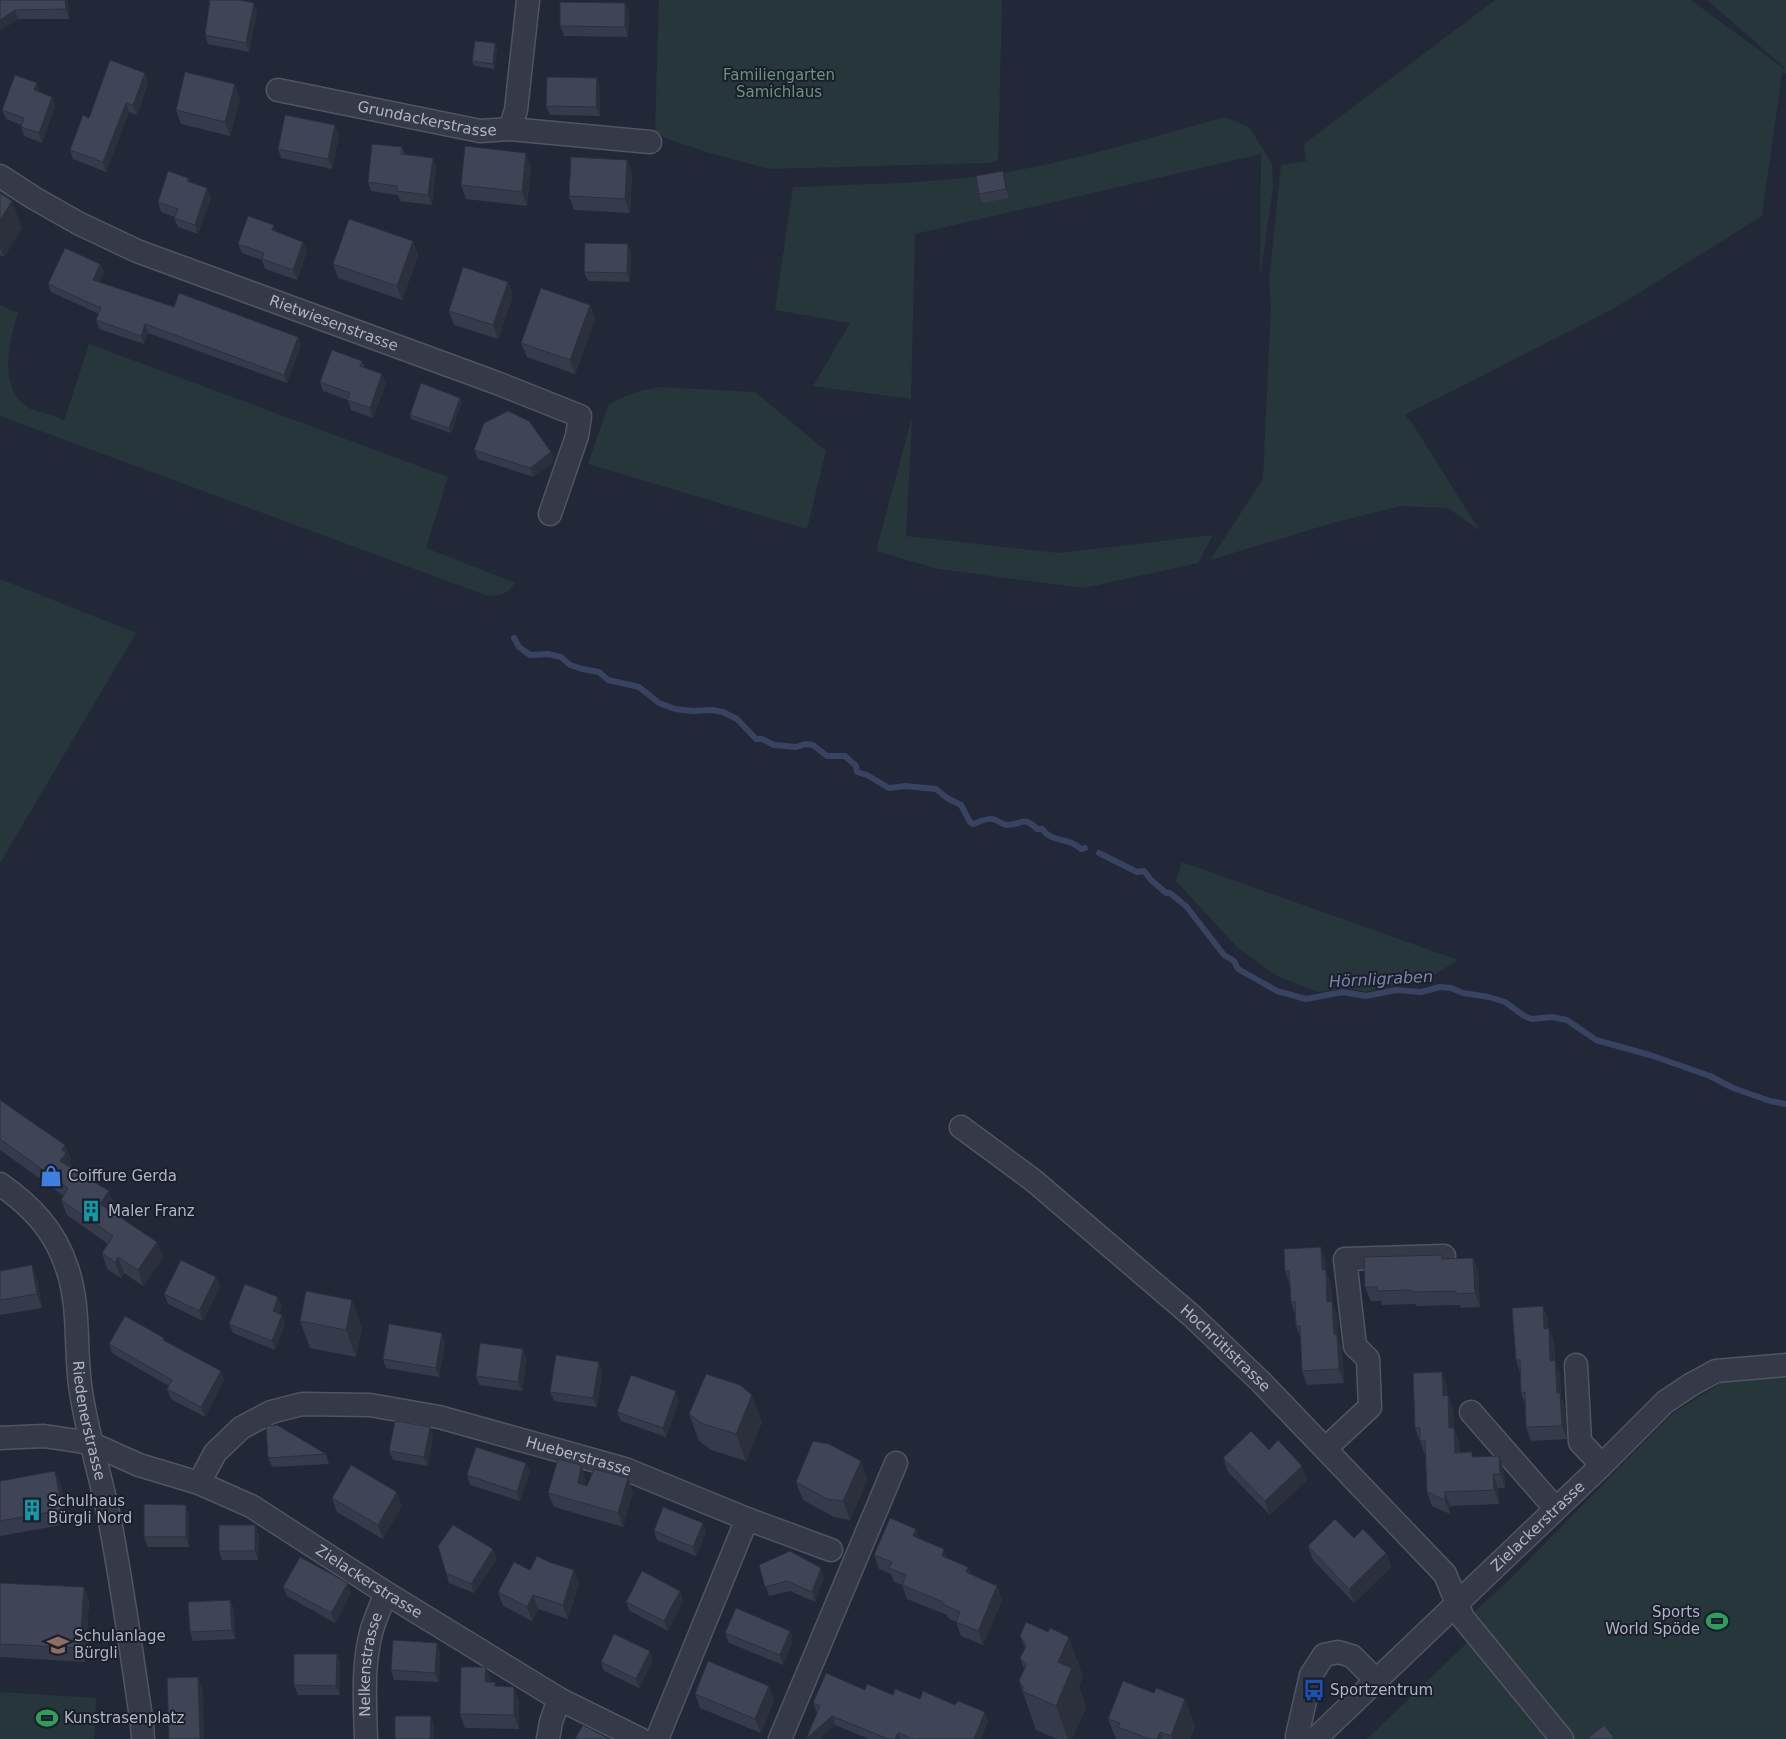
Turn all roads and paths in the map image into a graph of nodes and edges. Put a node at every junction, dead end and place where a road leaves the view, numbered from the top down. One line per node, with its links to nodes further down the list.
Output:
1 (528, 0): 3 (street, Grundackerstrasse)
2 (278, 90): 3 (street, Grundackerstrasse)
3 (510, 128): 4 (street)
4 (650, 142)
5 (0, 176): 6 (street, Rietwiesenstrasse)
6 (550, 514)
7 (961, 1126): 15 (street, Hochrütistrasse)
8 (0, 1184): 14 (street, Riedenerstrasse)
9 (1444, 1256): 15 (street)
10 (1786, 1364): 17 (street, Zielackerstrasse)
11 (1576, 1365): 17 (street)
12 (1470, 1412): 19 (street)
13 (0, 1438): 14 (street, Zielackerstrasse)
14 (90, 1443): 18 (street, Zielackerstrasse); 26 (street, Riedenerstrasse)
15 (1326, 1448): 23 (street, Hochrütistrasse)
16 (896, 1463): 31 (street)
17 (1602, 1465): 19 (street, Zielackerstrasse)
18 (199, 1483): 20 (street, Hueberstrasse); 22 (street, Zielackerstrasse)
19 (1555, 1508): 23 (street, Zielackerstrasse)
20 (747, 1519): 21 (street, Hueberstrasse); 30 (street)
21 (831, 1550)
22 (386, 1592): 25 (street, Zielackerstrasse); 27 (street, Nelkenstrasse)
23 (1457, 1602): 24 (street, Zielackerstrasse); 34 (street, Hochrütistrasse)
24 (1377, 1681): 32 (street); 33 (street, Zielackerstrasse)
25 (559, 1699): 28 (street); 29 (street, Zielackerstrasse)
26 (142, 1739)
27 (366, 1739)
28 (548, 1739)
29 (640, 1739)
30 (657, 1739)
31 (780, 1739)
32 (1297, 1739)
33 (1315, 1739)
34 (1562, 1739)

